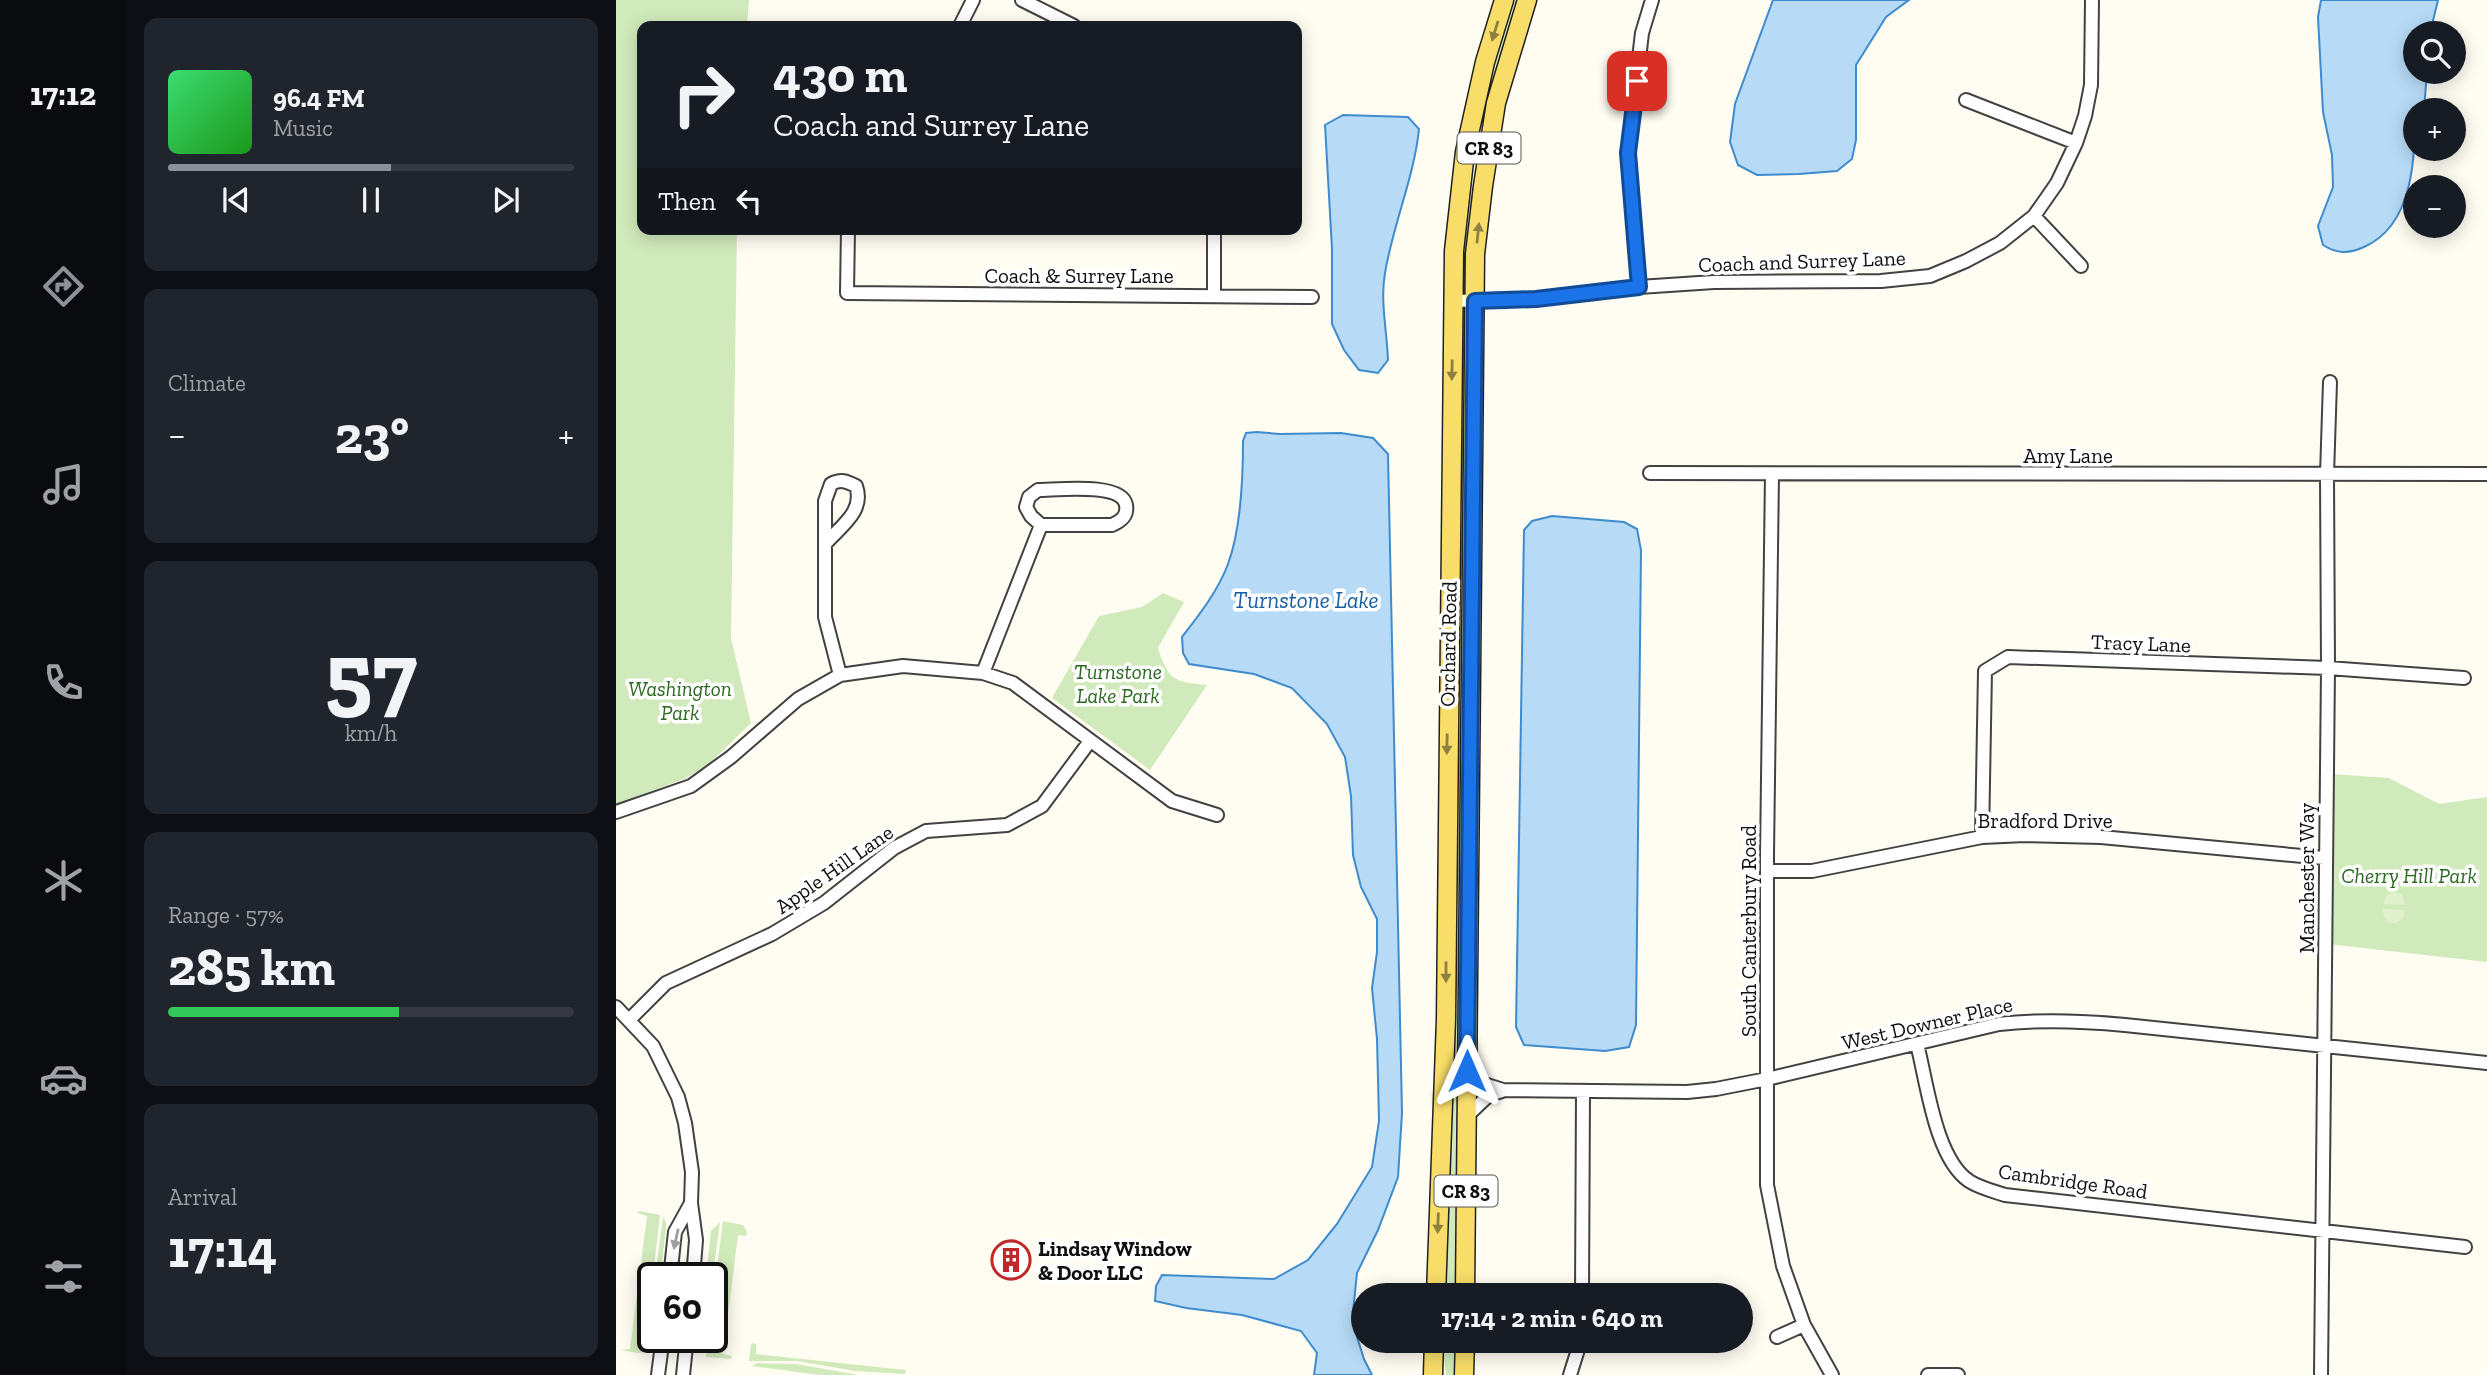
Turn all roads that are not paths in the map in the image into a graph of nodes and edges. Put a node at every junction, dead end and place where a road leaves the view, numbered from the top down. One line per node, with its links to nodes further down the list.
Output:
1 (973, 0): 7 (street)
2 (1022, 0): 8 (street)
3 (1504, 0): 18 (main road, Orchard Road / CR 83, one-way to 18)
4 (1527, 0): 19 (main road, Orchard Road / CR 83, one-way to 4)
5 (1652, 0): 15 (street)
6 (2092, 0): 10 (street, Coach and Surrey Lane)
7 (962, 21)
8 (1064, 21)
9 (1966, 100): 10 (street)
10 (2076, 143): 11 (street, Coach and Surrey Lane)
11 (2034, 216): 14 (street); 15 (street, Coach and Surrey Lane)
12 (848, 235): 16 (street, Coach & Surrey Lane)
13 (1214, 235): 16 (street)
14 (2081, 266)
15 (1639, 287): 19 (street, Coach and Surrey Lane)
16 (1214, 296): 17 (street, Coach & Surrey Lane)
17 (1312, 297)
18 (1452, 301): 19 (street, Coach and Surrey Lane); 52 (main road, Orchard Road / CR 83, one-way to 52)
19 (1475, 301): 42 (main road, Orchard Road / CR 83)
20 (2330, 382): 24 (street, Manchester Way)
21 (1650, 473): 22 (street, Amy Lane)
22 (1772, 474): 24 (street, Amy Lane); 36 (street, South Canterbury Road)
23 (2487, 474): 24 (street, Amy Lane)
24 (2327, 475): 27 (street, Manchester Way)
25 (1041, 525): 25 (street); 28 (street)
26 (825, 543): 26 (street); 29 (street)
27 (2328, 668): 30 (street, Tracy Lane); 34 (street, Tracy Lane); 35 (street, Manchester Way)
28 (983, 673): 29 (street); 31 (street)
29 (840, 675): 32 (street)
30 (2464, 678)
31 (1090, 741): 33 (street); 38 (street, Apple Hill Lane)
32 (616, 812)
33 (1217, 814)
34 (1982, 837): 35 (street, Bradford Drive); 36 (street, Bradford Drive)
35 (2325, 858): 40 (street, Manchester Way)
36 (1768, 871): 43 (street, South Canterbury Road)
37 (616, 1007): 38 (street)
38 (629, 1019): 47 (street)
39 (1917, 1044): 40 (street, West Downer Place); 43 (street, West Downer Place); 48 (street, Cambridge Road)
40 (2324, 1048): 41 (street, West Downer Place); 48 (street, Manchester Way)
41 (2487, 1063)
42 (1467, 1071): 44 (street, West Downer Place); 46 (main road, Orchard Road / CR 83)
43 (1767, 1079): 45 (street, West Downer Place); 55 (street, South Canterbury Road)
44 (1503, 1090): 45 (street, West Downer Place); 46 (street)
45 (1583, 1091): 54 (street)
46 (1467, 1116): 53 (main road, Orchard Road / CR 83)
47 (691, 1203): 50 (street, one-way to 50); 51 (street)
48 (2322, 1230): 49 (street, Cambridge Road); 70 (street, Manchester Way)
49 (2465, 1247)
50 (672, 1262)
51 (694, 1262)
52 (1436, 1283)
53 (1465, 1283)
54 (1582, 1283)
55 (1804, 1325): 56 (street); 67 (street, South Canterbury Road)
56 (1776, 1337)
57 (661, 1353): 62 (street)
58 (685, 1353): 63 (street)
59 (1434, 1353): 64 (main road)
60 (1465, 1353): 65 (main road)
61 (1577, 1353): 66 (street)
62 (658, 1375)
63 (683, 1375)
64 (1433, 1375)
65 (1464, 1375)
66 (1570, 1375)
67 (1832, 1375)
68 (1928, 1375): 69 (street)
69 (1958, 1375)
70 (2321, 1375)

